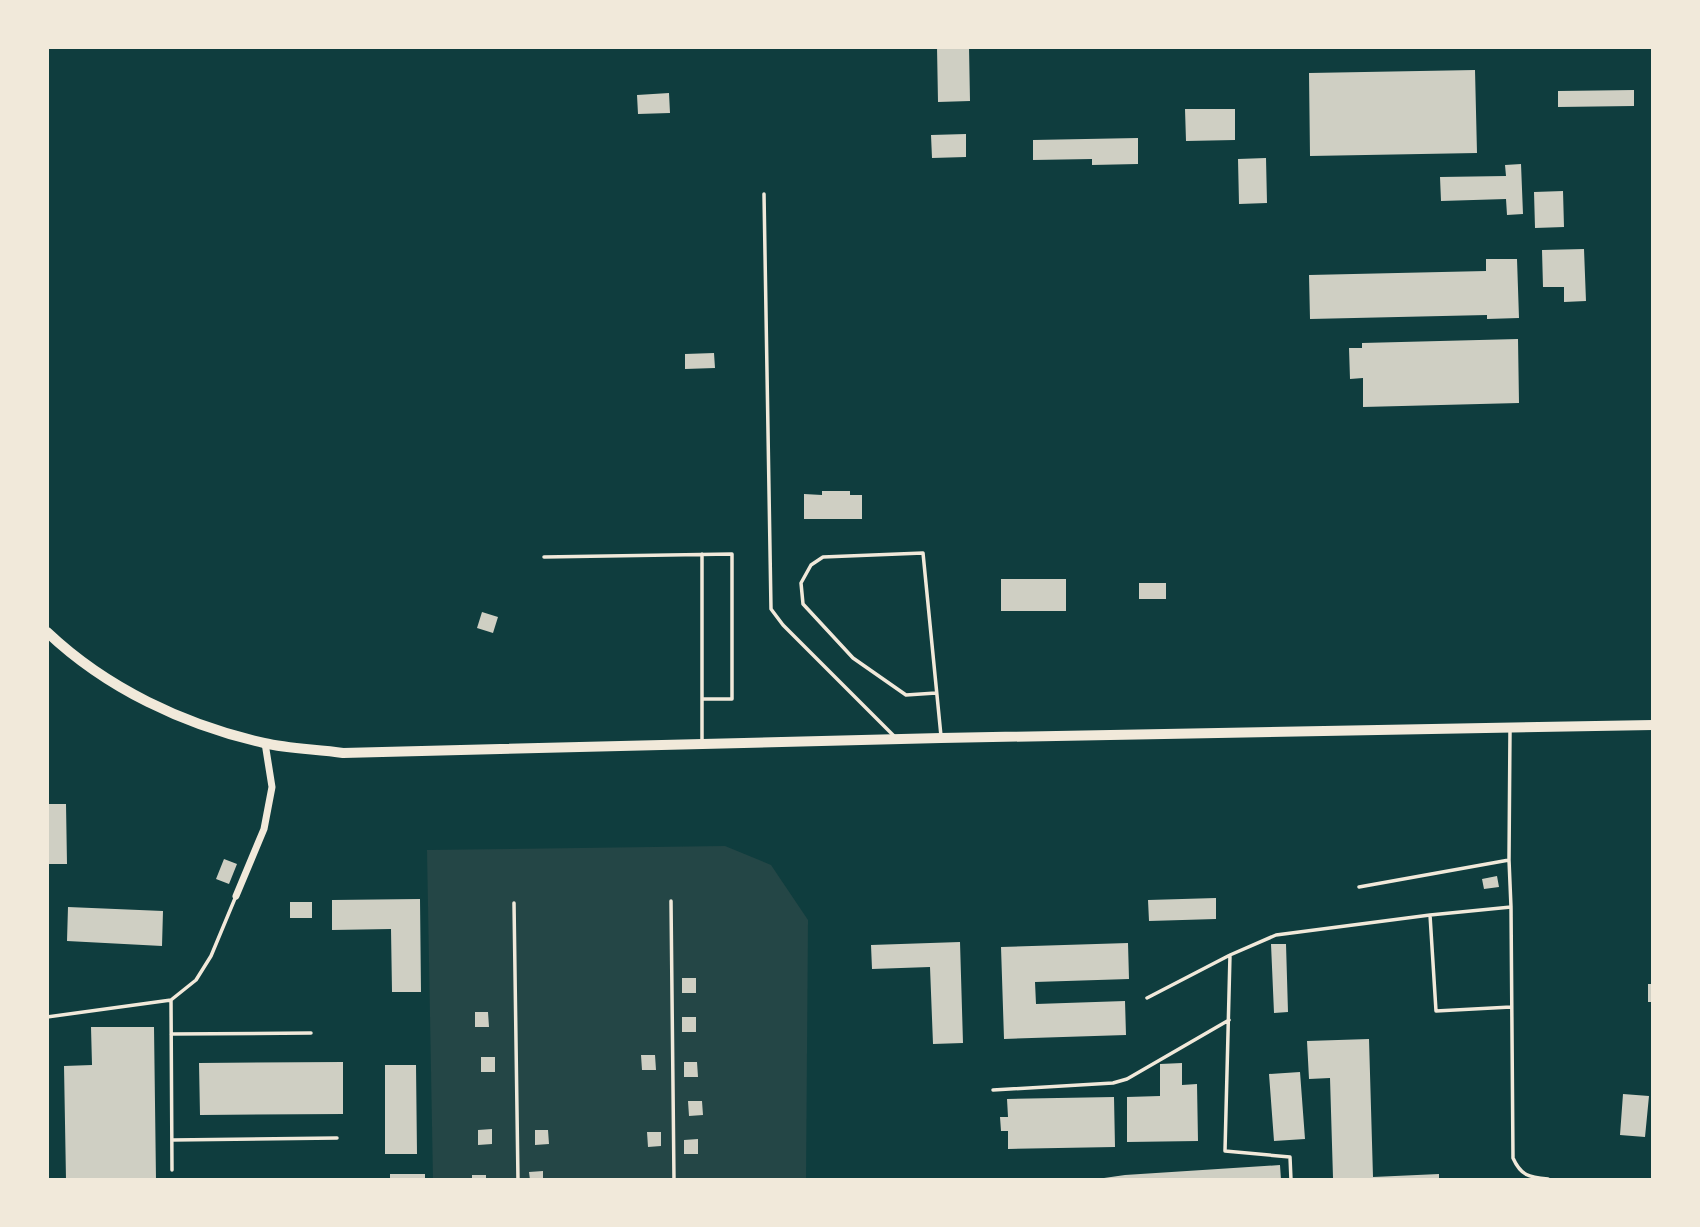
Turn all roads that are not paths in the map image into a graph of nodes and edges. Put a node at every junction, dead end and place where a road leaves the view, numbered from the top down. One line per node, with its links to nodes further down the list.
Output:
1 (764, 194): 10 (lane)
2 (702, 554): 3 (lane); 6 (lane); 6 (lane)
3 (544, 557)
4 (47, 632): 11 (street)
5 (936, 693): 5 (lane); 9 (lane)
6 (702, 699): 12 (lane)
7 (1653, 725): 8 (street)
8 (1510, 729): 9 (street); 13 (lane)
9 (941, 738): 10 (street)
10 (898, 740): 12 (street)
11 (265, 743): 12 (street); 15 (street)
12 (702, 744)
13 (1509, 860): 14 (lane); 18 (lane)
14 (1359, 887)
15 (236, 896): 22 (lane)
16 (671, 901): 34 (lane)
17 (514, 904): 33 (lane)
18 (1511, 907): 19 (lane); 23 (lane)
19 (1430, 915): 20 (lane); 23 (lane)
20 (1230, 955): 21 (lane); 25 (lane)
21 (1147, 998)
22 (171, 1000): 24 (lane); 27 (lane)
23 (1511, 1007): 32 (lane)
24 (47, 1017)
25 (1229, 1020): 28 (lane); 35 (lane)
26 (311, 1033): 27 (lane)
27 (171, 1034): 30 (lane)
28 (993, 1090)
29 (337, 1138): 30 (lane)
30 (172, 1140): 31 (lane)
31 (173, 1170)
32 (1548, 1179)
33 (518, 1180)
34 (674, 1180)
35 (1291, 1180)

